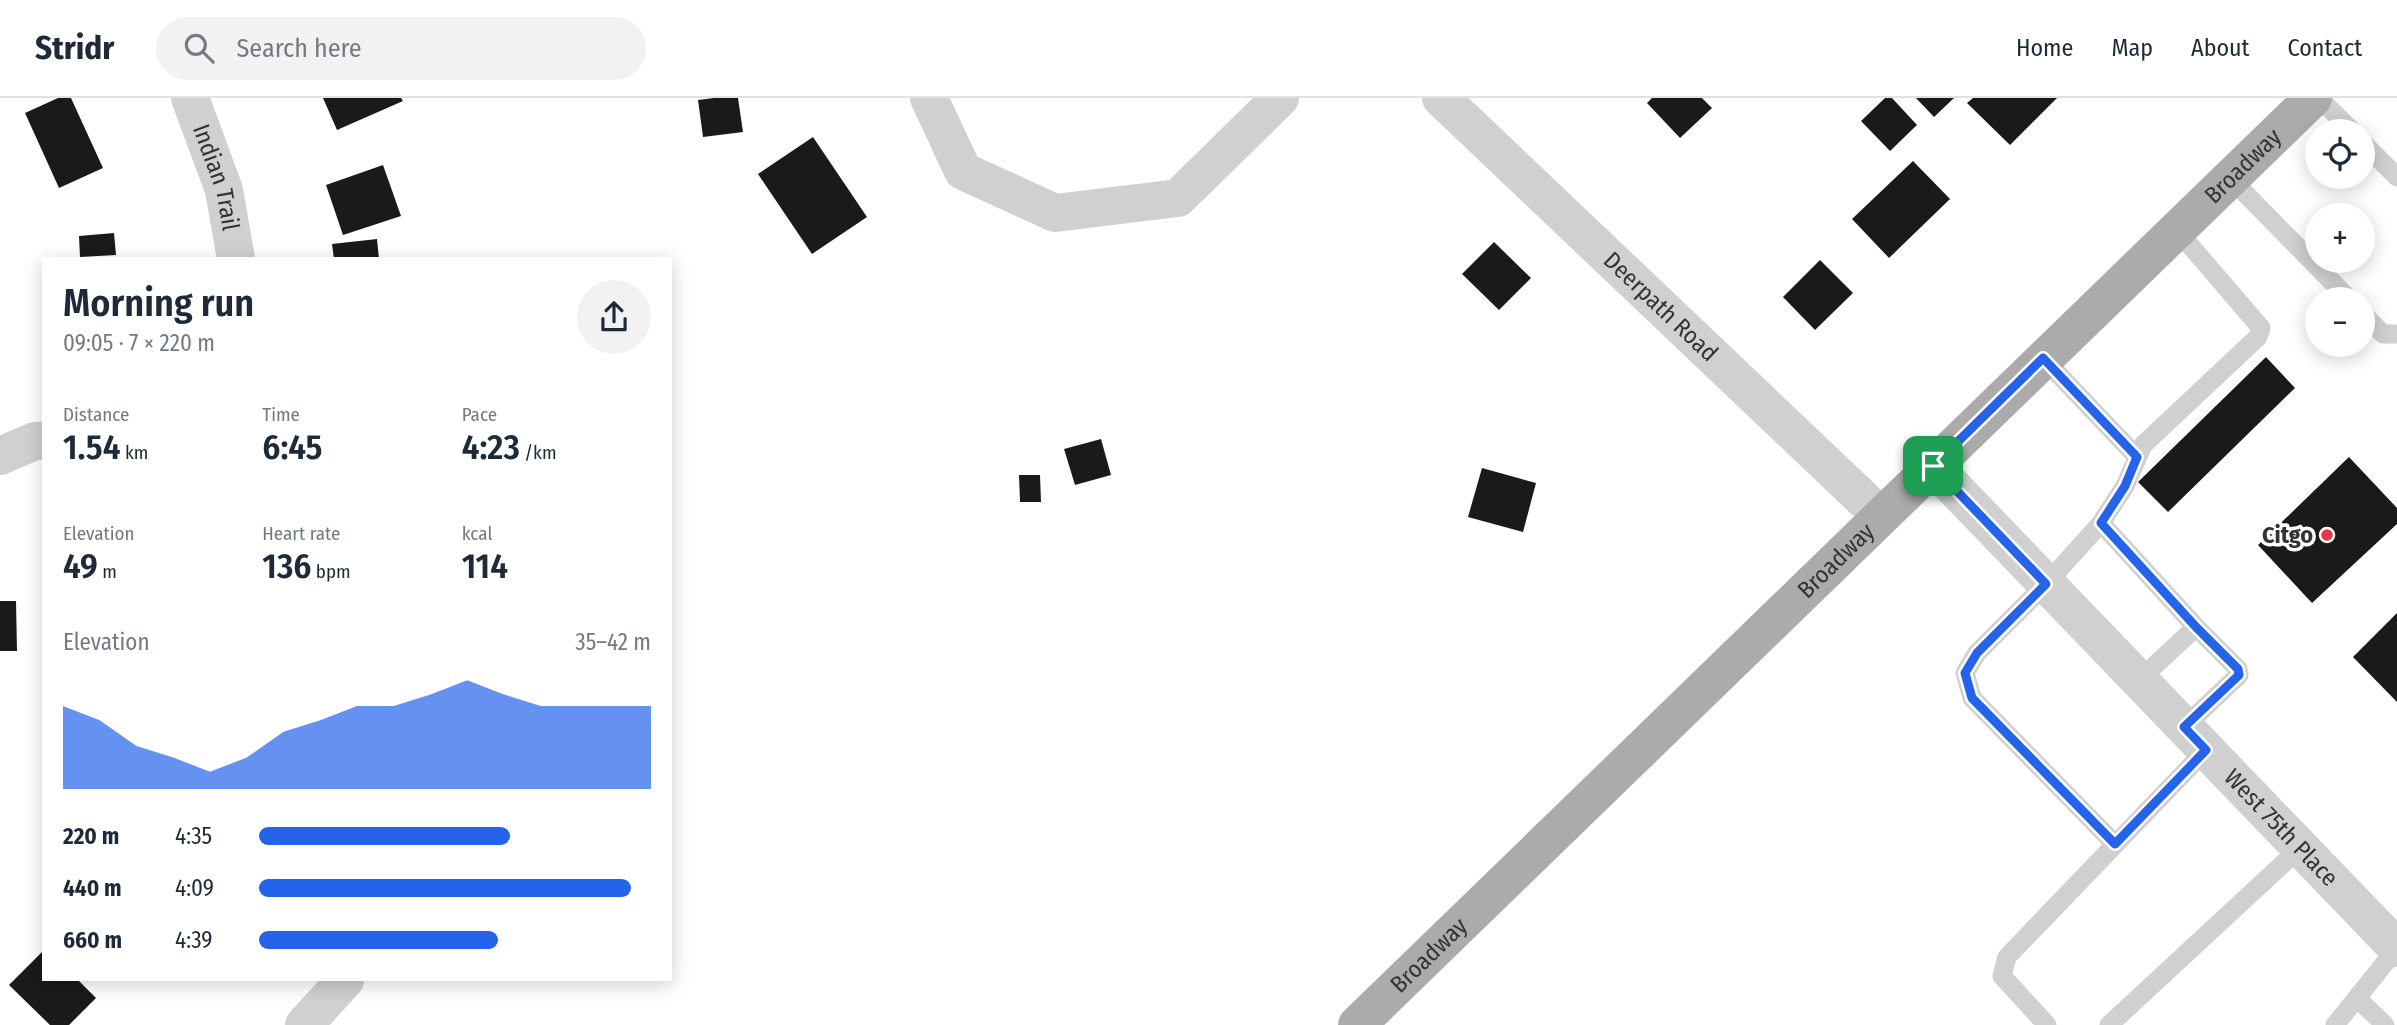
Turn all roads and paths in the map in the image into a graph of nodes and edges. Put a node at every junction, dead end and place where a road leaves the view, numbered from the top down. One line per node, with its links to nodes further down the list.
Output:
1 (190, 98): 12 (street, Indian Trail)
2 (929, 98): 3 (street)
3 (1280, 98)
4 (1441, 98): 21 (street, Deerpath Road)
5 (2313, 98): 10 (main road, Broadway)
6 (2319, 98): 7 (lane)
7 (2340, 119)
8 (2375, 155): 9 (lane)
9 (2397, 177)
10 (2230, 178): 11 (main road, Broadway); 13 (lane)
11 (2176, 229): 16 (main road, Broadway); 19 (lane)
12 (236, 257)
13 (2337, 287)
14 (2375, 326): 15 (lane)
15 (2397, 334)
16 (2043, 358): 19 (lane); 20 (main road, Broadway)
17 (42, 441): 18 (street)
18 (0, 456)
19 (2137, 457): 22 (lane)
20 (1933, 466): 21 (main road, Broadway); 23 (street, West 75th Place)
21 (1881, 516): 33 (main road, Broadway)
22 (2101, 523): 23 (lane); 24 (lane)
23 (2046, 584): 25 (street, West 75th Place); 27 (lane)
24 (2196, 627): 25 (lane); 26 (lane)
25 (2139, 680): 26 (street, West 75th Place)
26 (2195, 738): 27 (lane); 28 (street, West 75th Place)
27 (2115, 844): 34 (lane)
28 (2300, 848): 29 (street, West 75th Place); 35 (lane)
29 (2397, 948): 31 (lane)
30 (344, 981): 32 (street)
31 (2357, 998): 36 (lane); 37 (lane)
32 (304, 1025)
33 (1357, 1025)
34 (2047, 1025)
35 (2109, 1025)
36 (2335, 1025)
37 (2385, 1025)

